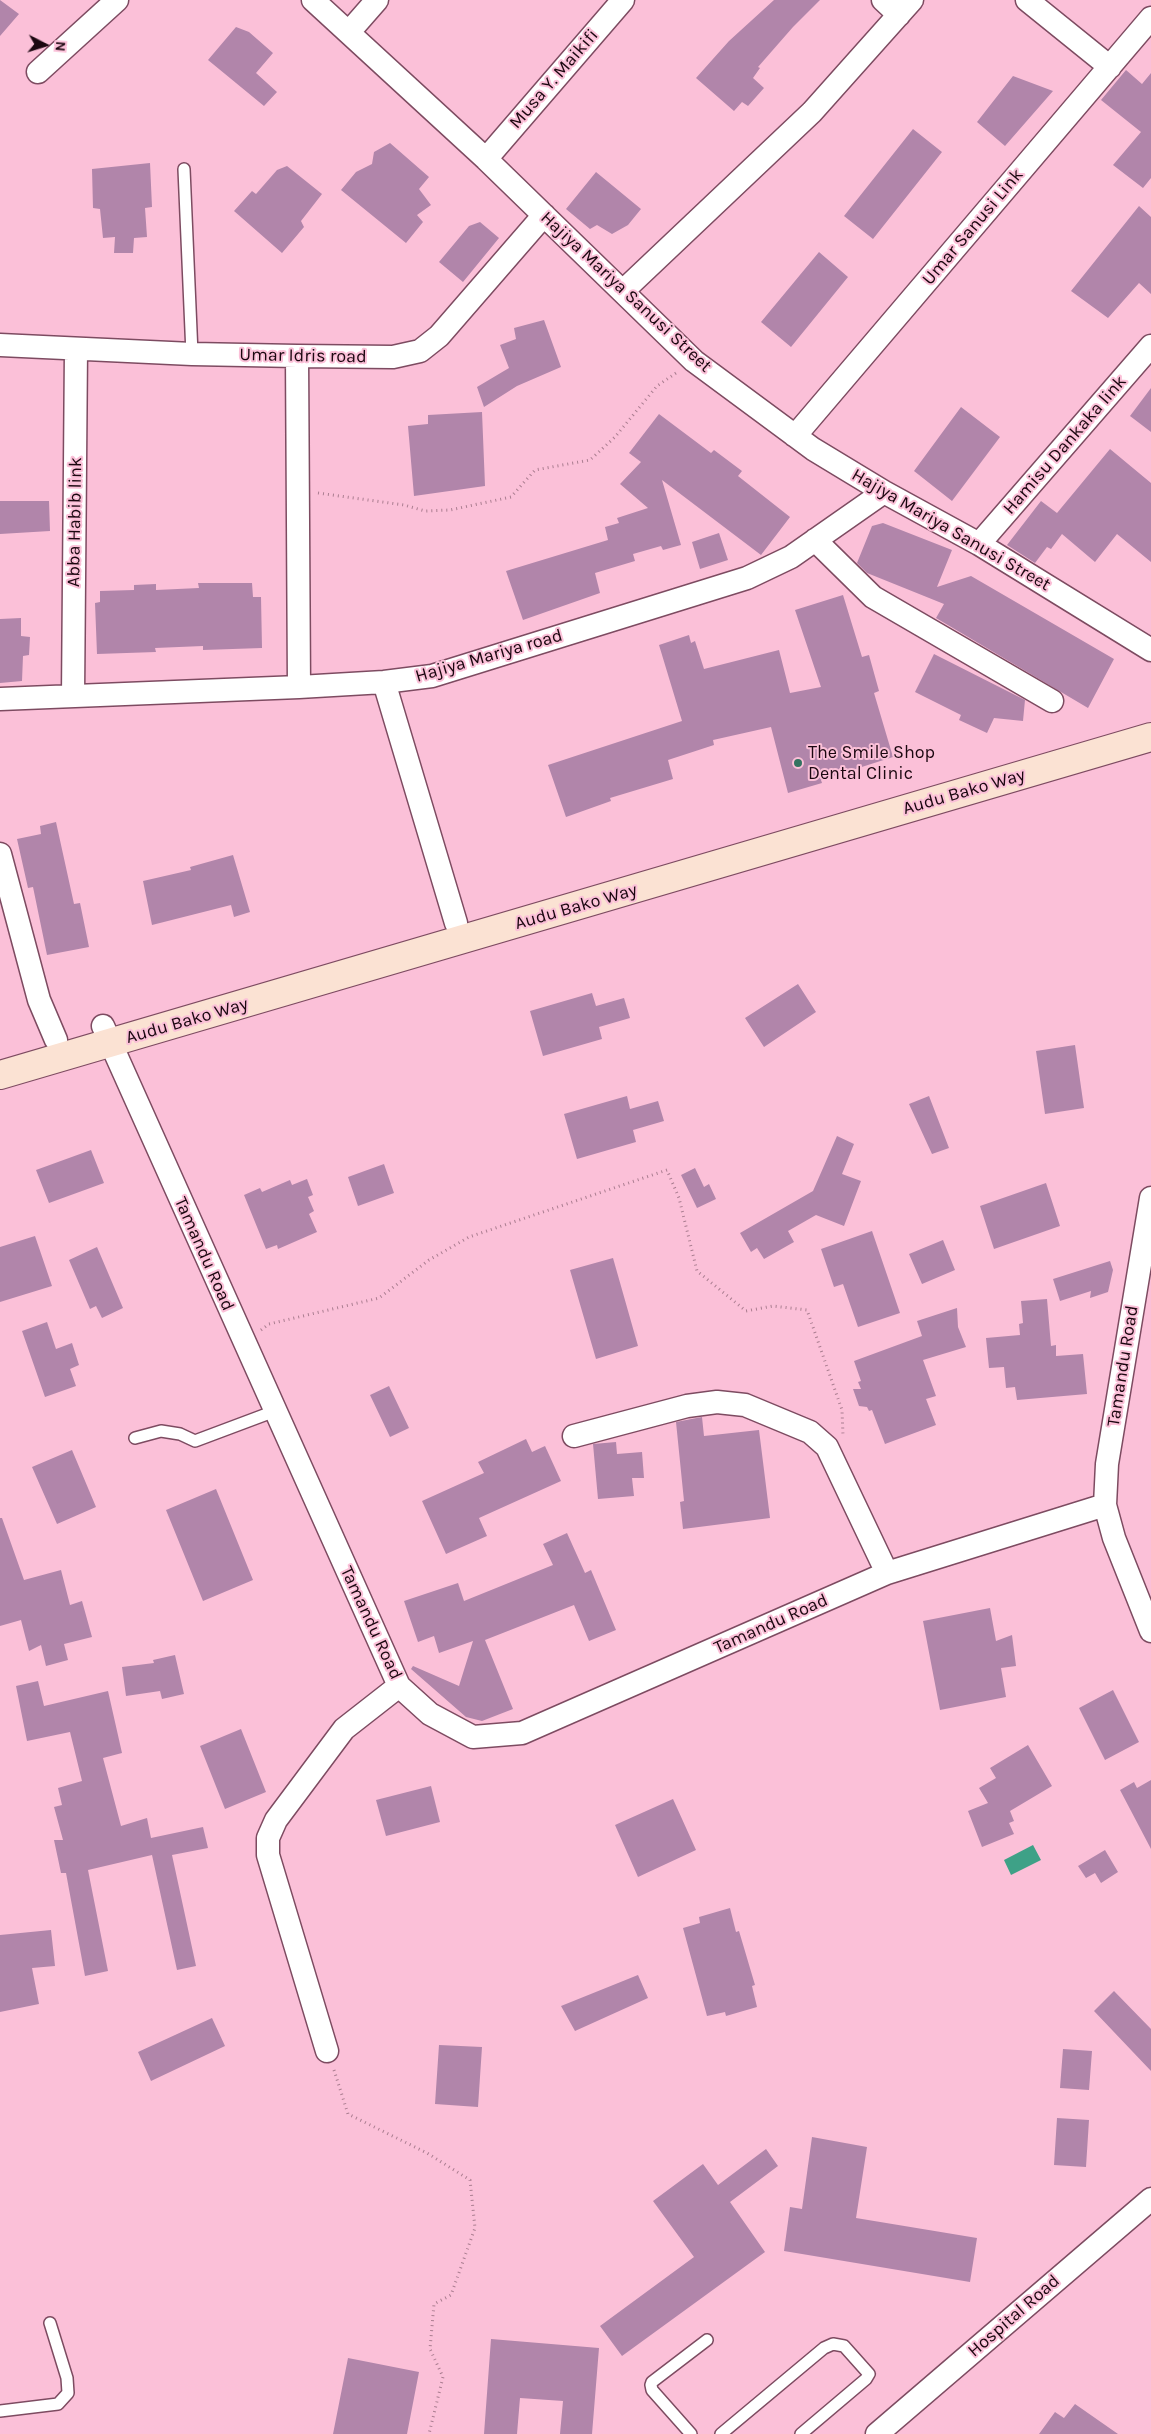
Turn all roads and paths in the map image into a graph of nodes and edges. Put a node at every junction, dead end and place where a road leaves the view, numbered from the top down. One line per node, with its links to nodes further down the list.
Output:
1 (117, 0): 10 (street)
2 (313, 0): 8 (street, Hajiya Mariya Sanusi Street)
3 (378, 0): 8 (street)
4 (623, 0): 11 (street, Musa Y. Maikifi)
5 (1027, 0): 9 (street)
6 (898, 5): 14 (street)
7 (1151, 18): 9 (street, Umar Sanusi Link)
8 (349, 32): 11 (street, Hajiya Mariya Sanusi Street)
9 (1110, 67): 21 (street, Umar Sanusi Link)
10 (38, 72)
11 (486, 158): 13 (street, Hajiya Mariya Sanusi Street)
12 (184, 169): 18 (lane)
13 (544, 214): 14 (street, Hajiya Mariya Sanusi Street); 19 (street, Umar Idris road)
14 (623, 291): 20 (street, Hajiya Mariya Sanusi Street)
15 (0, 345): 17 (street, Umar Idris road)
16 (1151, 346): 25 (street, Hamisu Dankaka link)
17 (76, 348): 18 (street, Umar Idris road); 29 (street, Abba Habib link)
18 (192, 354): 19 (street, Umar Idris road)
19 (297, 356): 22 (street)
20 (694, 361): 21 (street, Hajiya Mariya Sanusi Street); 22 (path)
21 (795, 436): 23 (street, Hajiya Mariya Sanusi Street)
22 (298, 490): 28 (street)
23 (884, 492): 24 (street, Hajiya Mariya road); 25 (street, Hajiya Mariya Sanusi Street)
24 (815, 540): 27 (street, Hajiya Mariya road); 31 (street)
25 (979, 544): 26 (street, Hajiya Mariya Sanusi Street)
26 (1151, 650)
27 (384, 682): 28 (street, Hajiya Mariya road); 35 (street)
28 (299, 687): 29 (street, Hajiya Mariya road)
29 (73, 696): 30 (street, Hajiya Mariya road)
30 (0, 699)
31 (1052, 701)
32 (1151, 719): 35 (main road, Audu Bako Way)
33 (1151, 737): 36 (main road, Audu Bako Way)
34 (0, 854): 37 (street)
35 (456, 923): 36 (main road, Audu Bako Way)
36 (106, 1035): 37 (main road, Audu Bako Way); 39 (main road, Audu Bako Way); 41 (street, Tamandu Road)
37 (56, 1040): 38 (main road, Audu Bako Way)
38 (0, 1056)
39 (0, 1075)
40 (1151, 1198): 46 (street, Tamandu Road)
41 (244, 1343): 42 (street, Tamandu Road); 45 (path)
42 (275, 1411): 44 (lane); 49 (street, Tamandu Road)
43 (574, 1436): 47 (street)
44 (135, 1438)
45 (843, 1438)
46 (1105, 1506): 47 (street, Tamandu Road); 48 (street, Tamandu Road)
47 (887, 1573): 49 (street, Tamandu Road)
48 (1151, 1631)
49 (399, 1686): 50 (street)
50 (327, 2051): 55 (path)
51 (1151, 2199): 59 (street, Hospital Road)
52 (50, 2323): 54 (lane)
53 (706, 2340): 56 (lane)
54 (0, 2411)
55 (429, 2434)
56 (691, 2434)
57 (721, 2434): 58 (lane)
58 (801, 2434)
59 (877, 2434)

